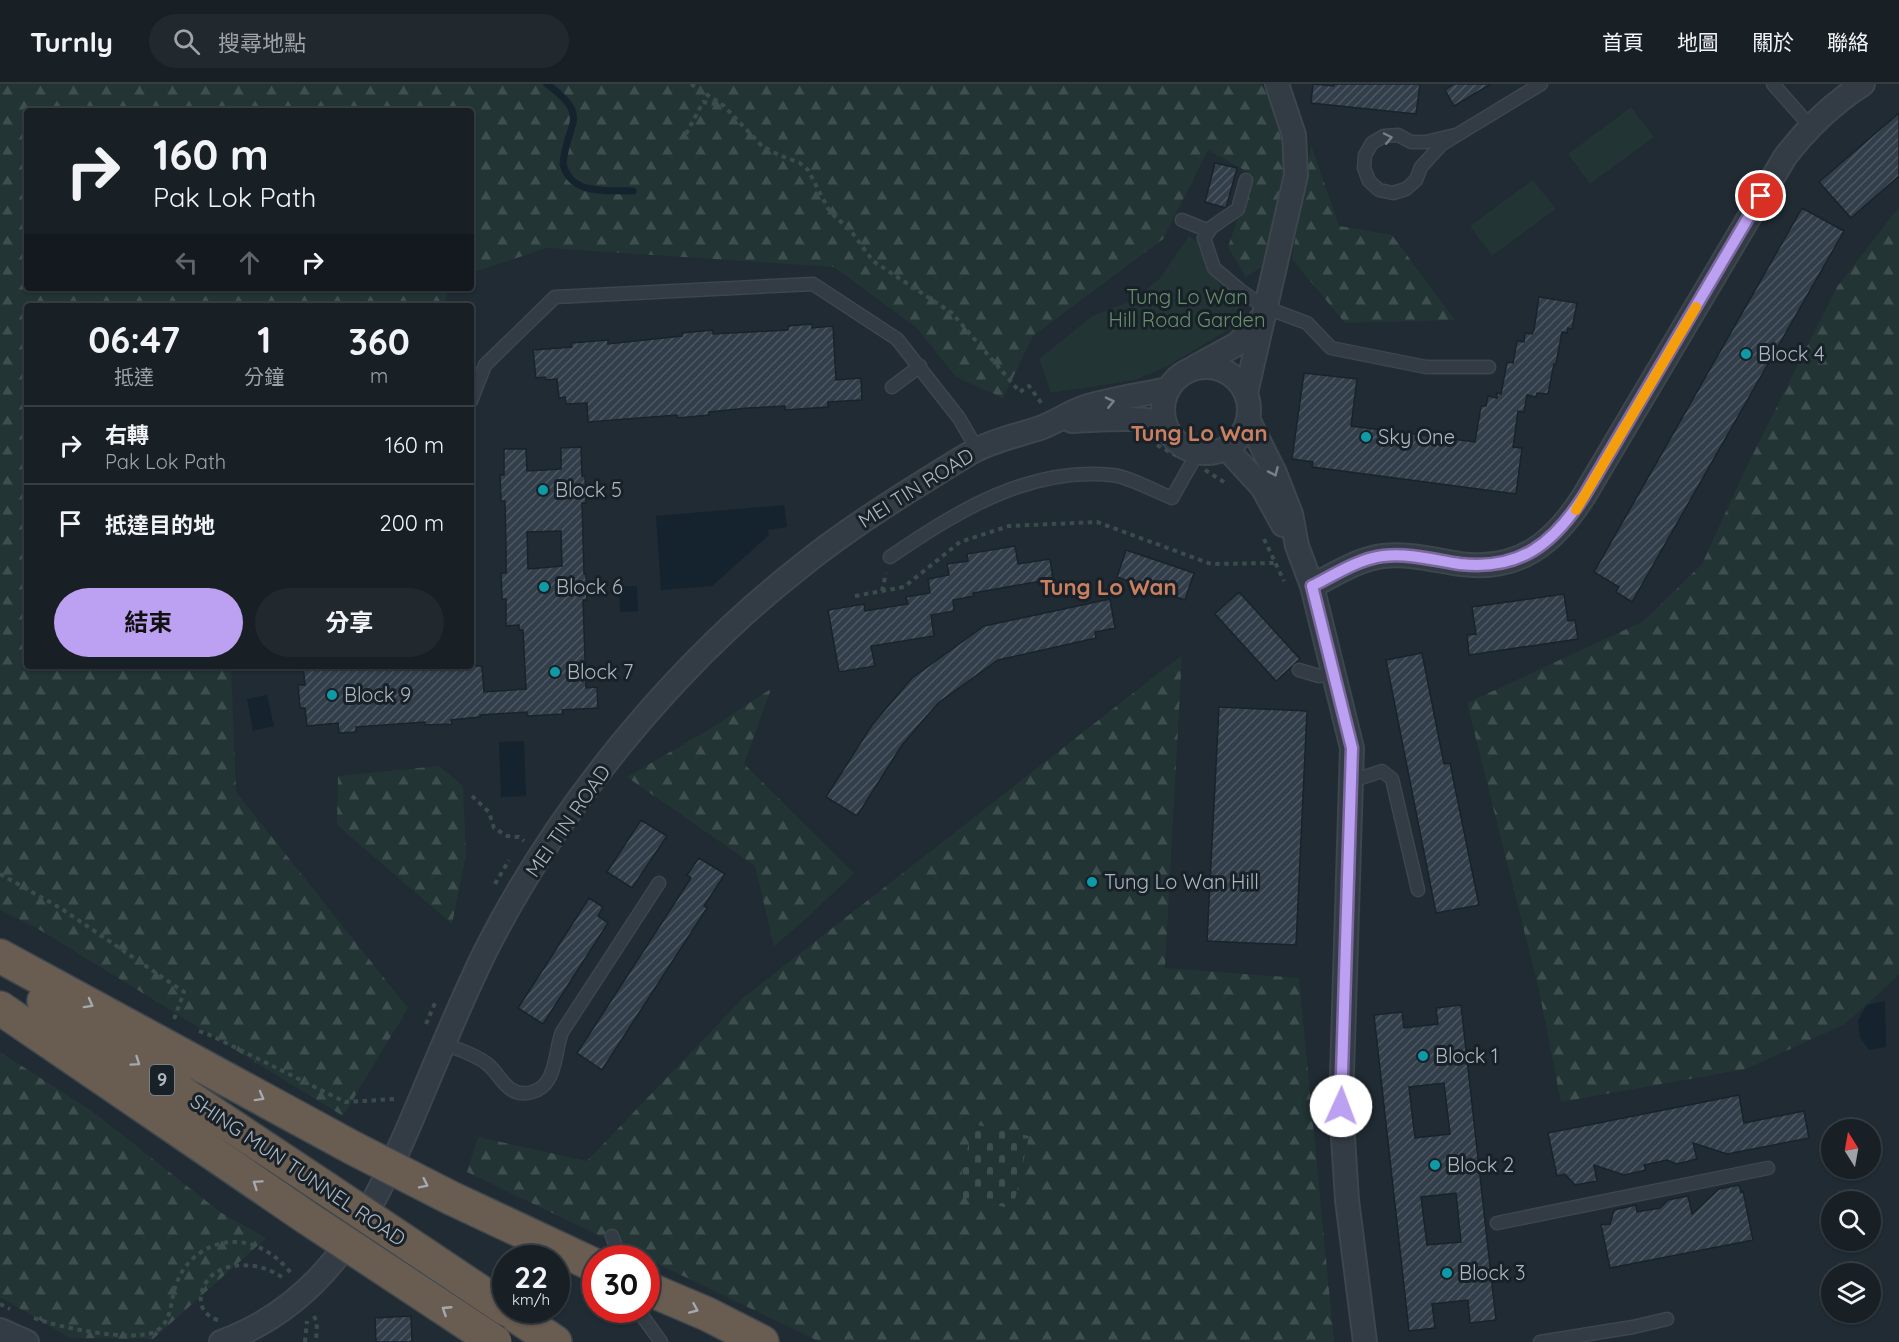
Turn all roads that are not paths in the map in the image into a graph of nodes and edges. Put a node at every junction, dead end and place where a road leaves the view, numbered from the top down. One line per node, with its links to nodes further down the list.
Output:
1 (1277, 84): 10 (street)
2 (1541, 84): 6 (lane)
3 (1773, 84): 5 (lane)
4 (1863, 84): 5 (street)
5 (1810, 126): 26 (street)
6 (1455, 135): 6 (lane, one-way to 6)
7 (1246, 180): 9 (lane)
8 (1182, 220): 9 (lane)
9 (1209, 231): 10 (lane)
10 (1263, 313): 12 (lane); 13 (street); 17 (street)
11 (920, 366): 14 (lane); 16 (lane); 22 (lane)
12 (1490, 367)
13 (1193, 369): 15 (street); 17 (street)
14 (892, 387)
15 (1168, 389): 18 (street, MEI TIN ROAD, one-way to 15); 20 (street)
16 (474, 393)
17 (1246, 393): 19 (street)
18 (1050, 415): 20 (street, MEI TIN ROAD); 22 (street, MEI TIN ROAD)
19 (1248, 419): 21 (street); 24 (street, one-way to 24)
20 (1164, 423): 23 (street)
21 (1226, 448): 23 (street); 24 (street)
22 (977, 449): 35 (street, MEI TIN ROAD)
23 (1195, 458): 25 (lane)
24 (1300, 553): 26 (street)
25 (890, 557)
26 (1312, 586): 28 (street)
27 (1299, 670): 28 (lane)
28 (1332, 672): 29 (street)
29 (1352, 781): 31 (lane); 53 (street)
30 (659, 883): 35 (lane)
31 (1418, 890)
32 (0, 956): 40 (highway, one-way to 40, bridge)
33 (0, 972): 42 (highway, SHING MUN TUNNEL ROAD / 9, one-way to 42, bridge)
34 (0, 1008): 49 (highway, SHING MUN TUNNEL ROAD / 9, one-way to 34, bridge)
35 (444, 1044): 47 (street, MEI TIN ROAD)
36 (1768, 1168): 37 (lane)
37 (1497, 1222)
38 (612, 1236): 39 (lane)
39 (615, 1245)
40 (582, 1259)
41 (660, 1294): 52 (highway, one-way to 52)
42 (492, 1300)
43 (1667, 1319): 54 (lane)
44 (527, 1323): 50 (highway, SHING MUN TUNNEL ROAD / 9)
45 (647, 1323): 51 (lane)
46 (0, 1330): 48 (street)
47 (223, 1331)
48 (27, 1342)
49 (495, 1342)
50 (555, 1342)
51 (661, 1342)
52 (762, 1342)
53 (1365, 1342)
54 (1540, 1342)

